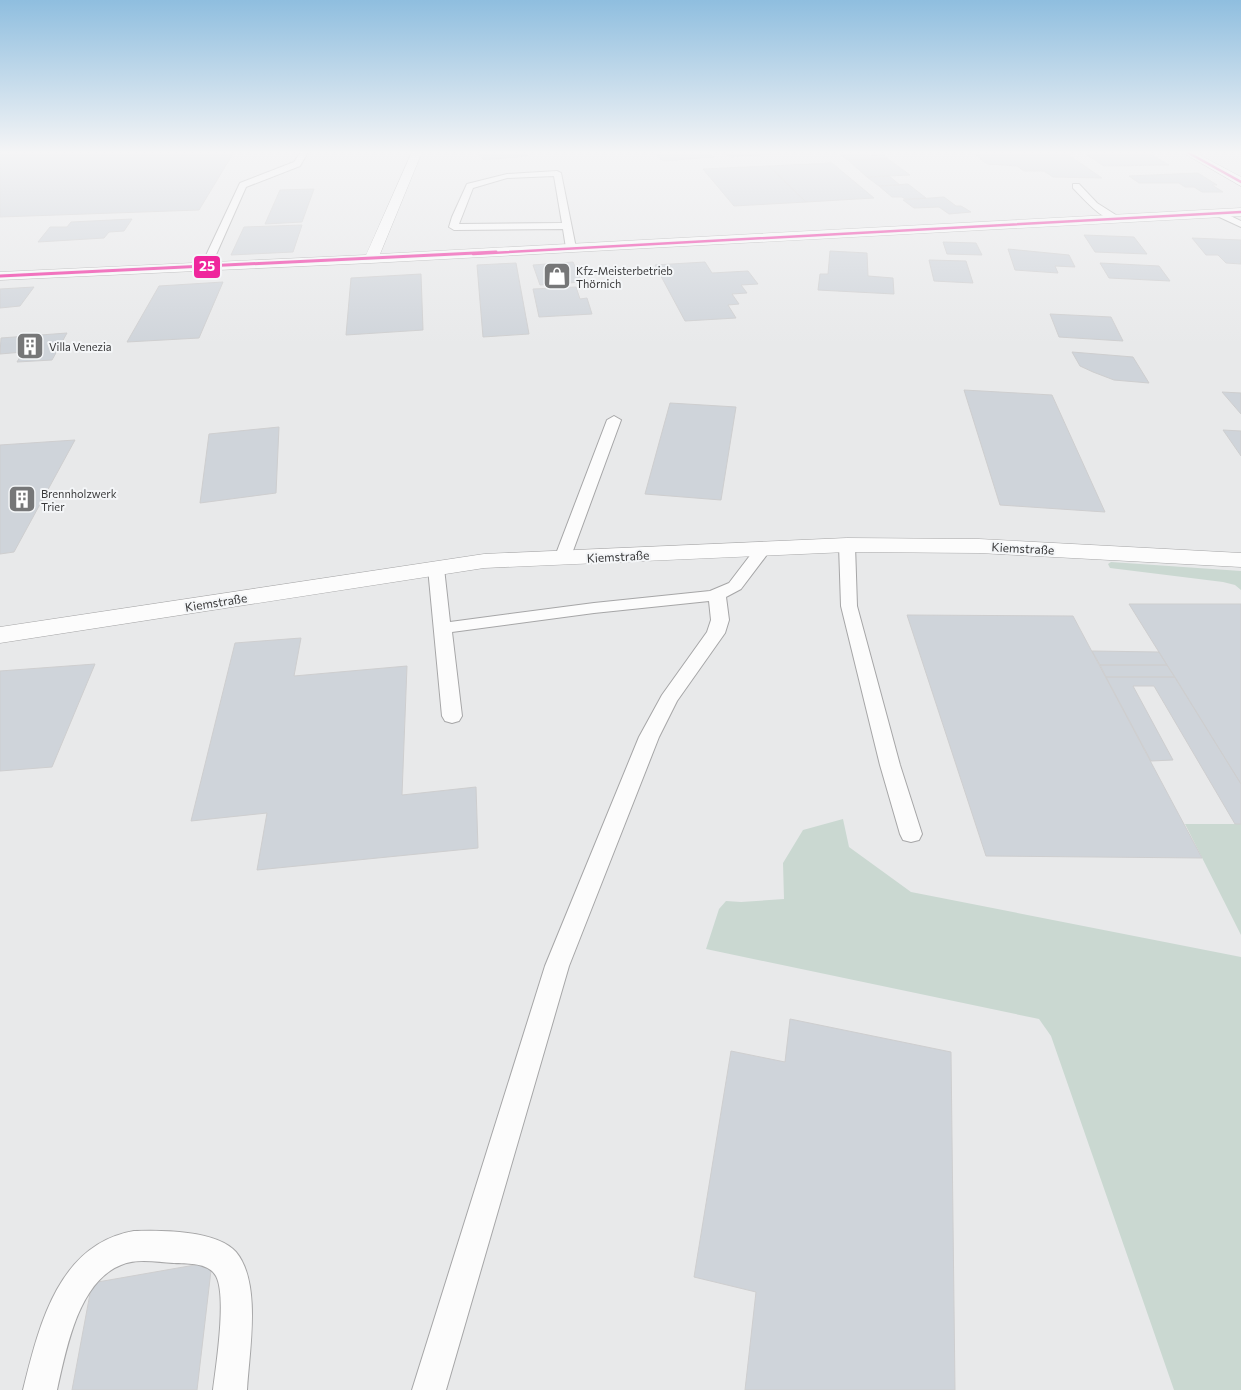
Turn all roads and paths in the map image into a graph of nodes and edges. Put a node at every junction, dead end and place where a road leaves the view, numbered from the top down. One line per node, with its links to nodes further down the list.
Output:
1 (228, 217): 13 (lane)
2 (389, 217): 12 (street)
3 (456, 217): 10 (lane)
4 (565, 217): 10 (lane)
5 (1113, 217): 8 (lane)
6 (1160, 217): 8 (street)
7 (1225, 217): 9 (lane)
8 (1116, 219): 11 (street)
9 (1241, 224)
10 (566, 226): 11 (lane)
11 (570, 248): 12 (street)
12 (371, 259): 13 (street)
13 (206, 266): 14 (street)
14 (0, 276)
15 (614, 420): 18 (lane)
16 (847, 545): 17 (street, Kiemstraße); 19 (street, Kiemstraße); 25 (lane)
17 (764, 548): 18 (street, Kiemstraße); 21 (lane)
18 (562, 559): 20 (street, Kiemstraße)
19 (1241, 560)
20 (436, 568): 22 (lane); 23 (street, Kiemstraße)
21 (717, 595): 22 (lane); 28 (lane)
22 (443, 628): 24 (lane)
23 (0, 635)
24 (452, 716)
25 (912, 834)
26 (40, 1390): 27 (lane)
27 (230, 1390)
28 (429, 1390)

